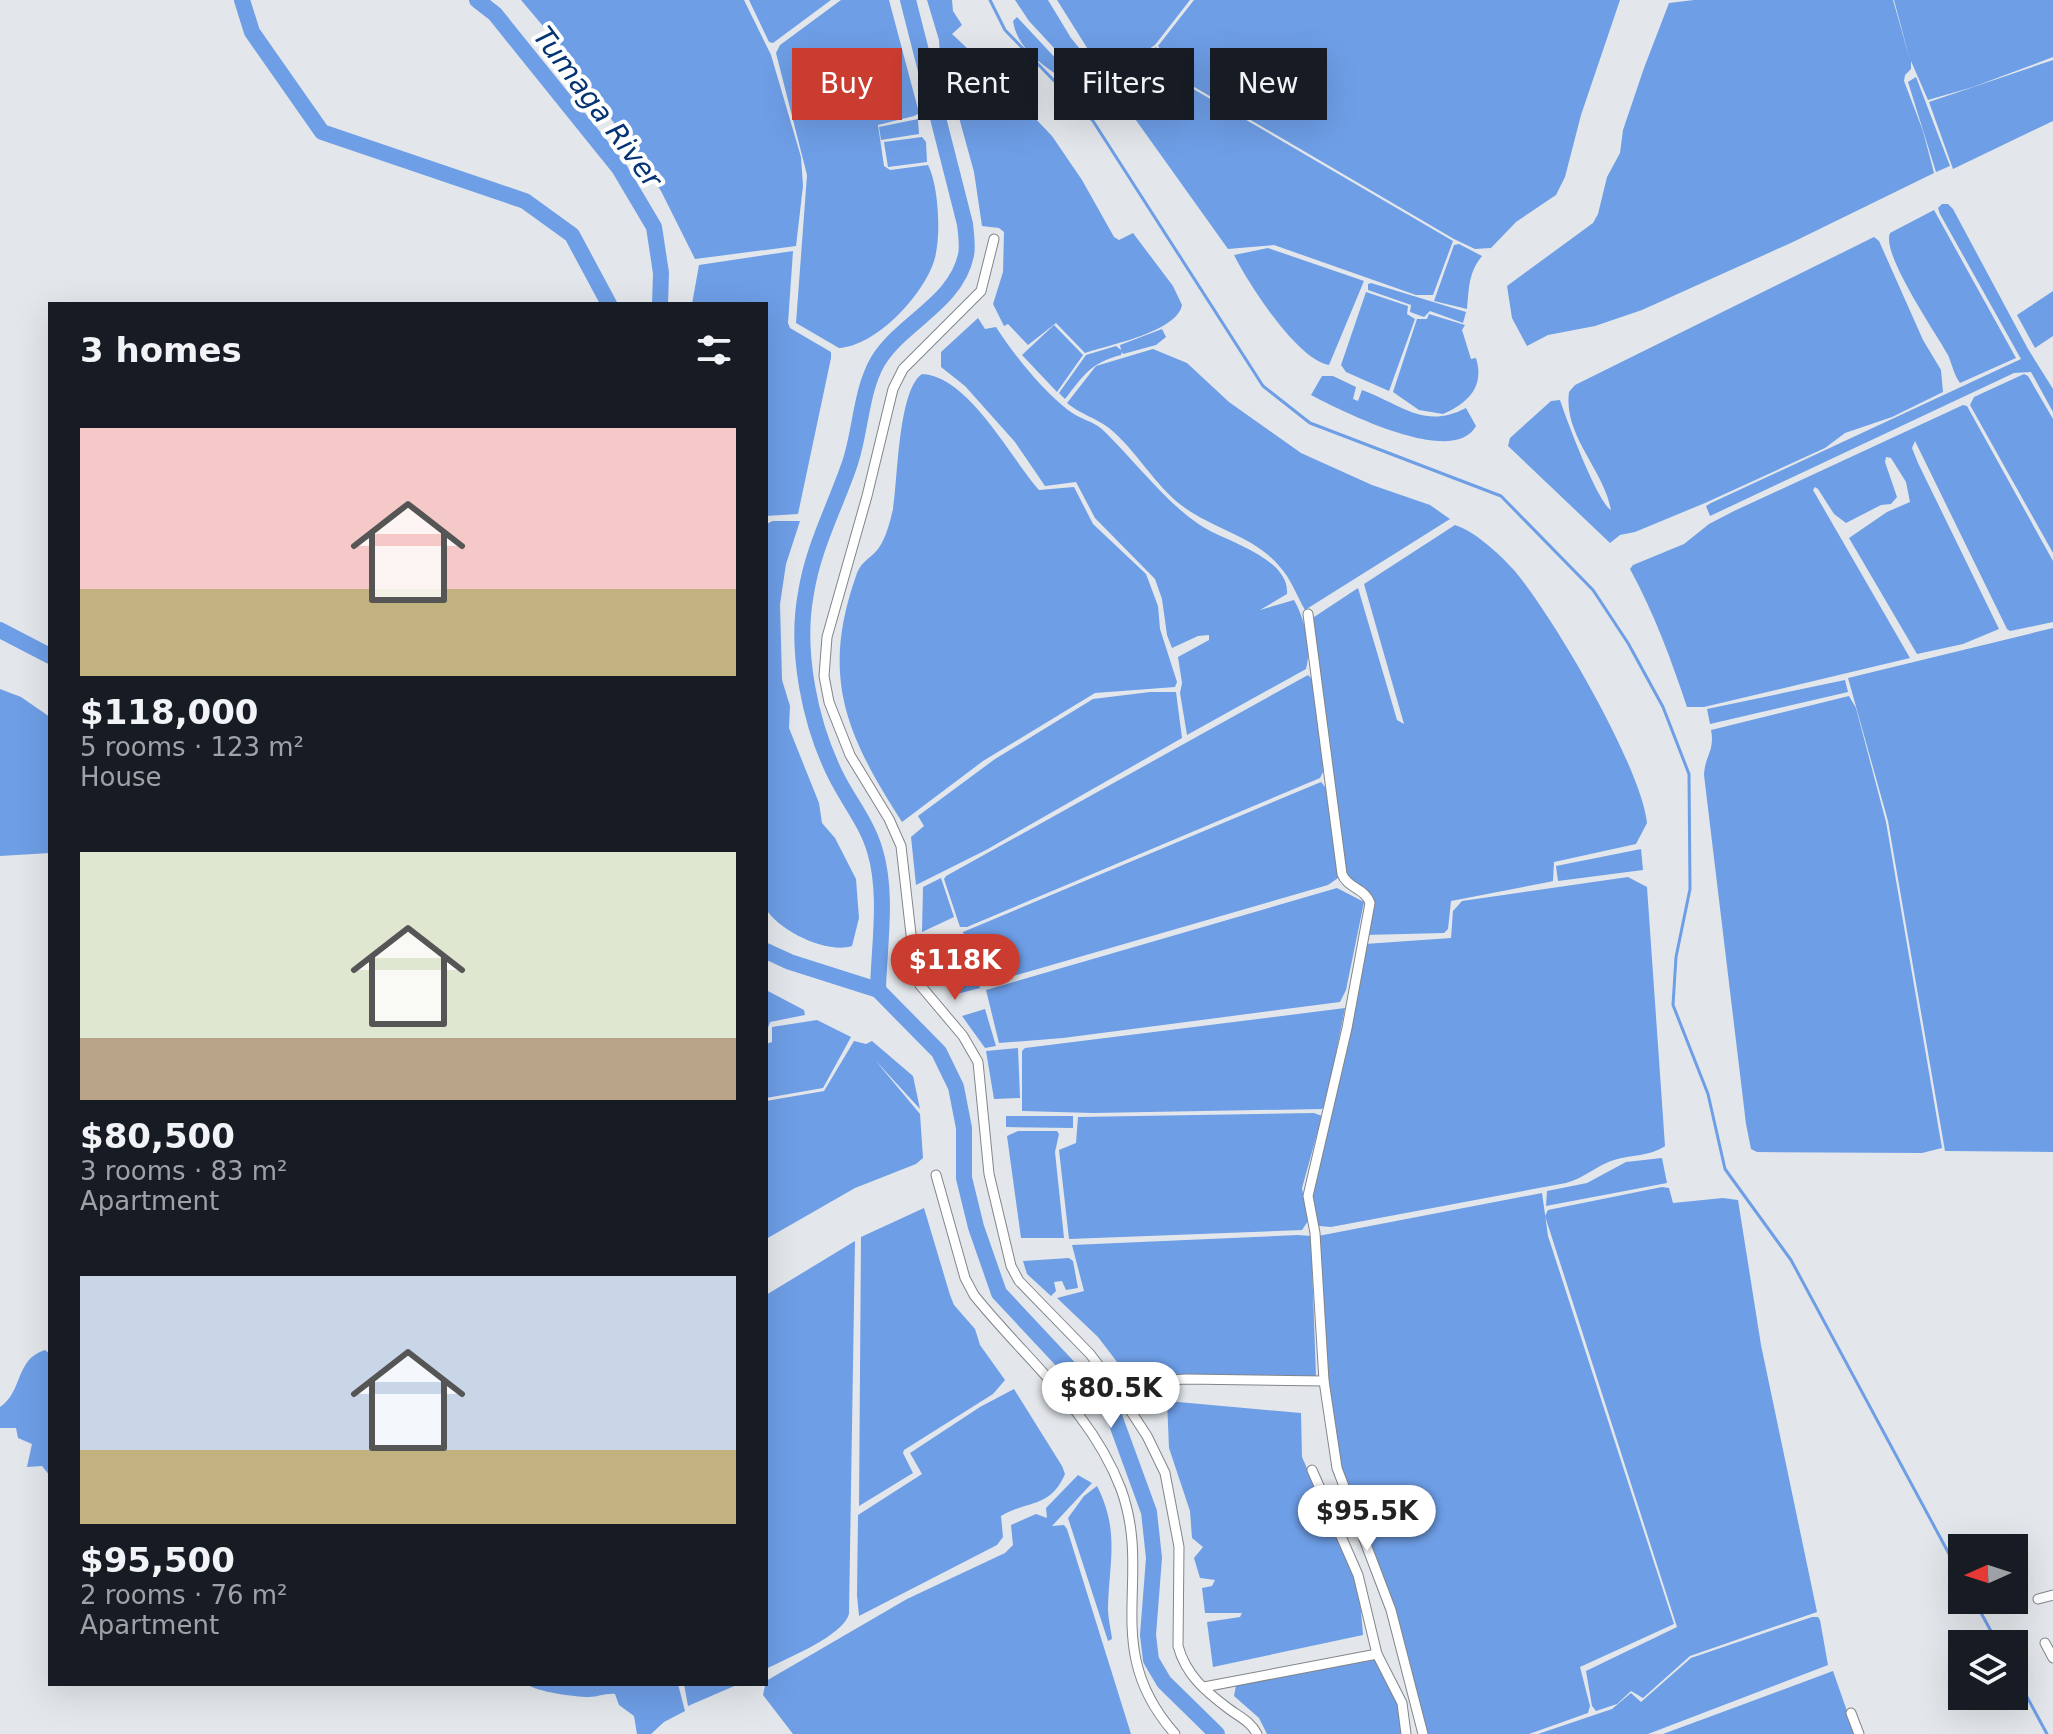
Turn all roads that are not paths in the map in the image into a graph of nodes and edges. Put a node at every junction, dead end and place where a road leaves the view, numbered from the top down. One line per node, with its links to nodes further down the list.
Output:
1 (994, 239): 5 (street)
2 (1308, 614): 4 (street)
3 (936, 1175): 14 (street)
4 (1324, 1381): 5 (street); 17 (street)
5 (1113, 1384): 12 (street)
6 (1312, 1470): 10 (street)
7 (2053, 1595): 8 (street)
8 (2038, 1599)
9 (2045, 1643): 11 (street)
10 (1377, 1654): 12 (street); 16 (street)
11 (2053, 1658)
12 (1204, 1687): 15 (street)
13 (1851, 1713): 18 (street)
14 (1175, 1734)
15 (1257, 1734)
16 (1406, 1734)
17 (1423, 1734)
18 (1859, 1734)

